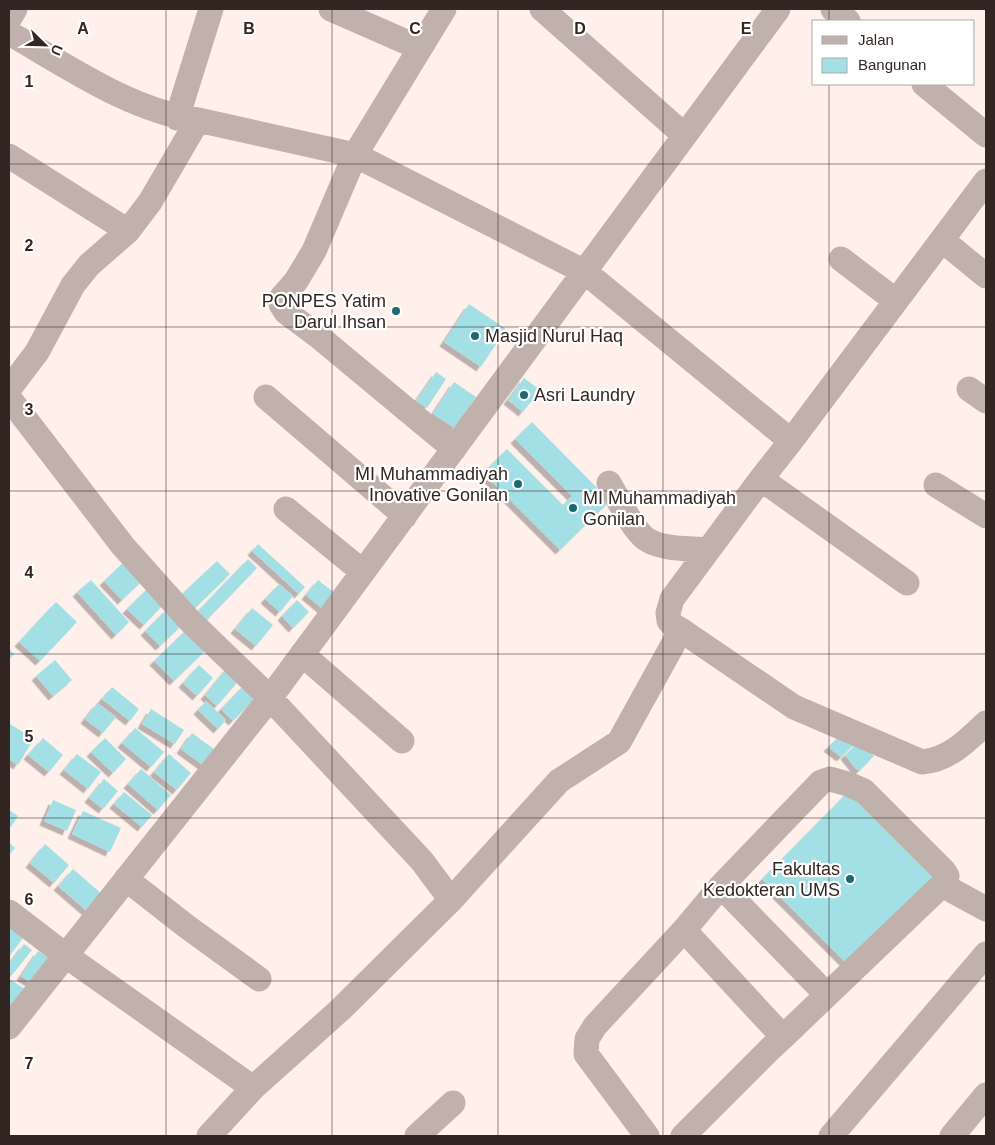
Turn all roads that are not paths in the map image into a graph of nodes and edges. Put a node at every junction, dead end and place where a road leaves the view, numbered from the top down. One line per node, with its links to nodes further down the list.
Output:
1 (15, 9): 8 (street)
2 (211, 9): 13 (street)
3 (332, 9): 11 (street)
4 (444, 9): 11 (street)
5 (542, 9): 14 (street)
6 (778, 9): 14 (street)
7 (833, 9): 9 (street)
8 (9, 19)
9 (847, 20)
10 (9, 33): 13 (street)
11 (420, 48): 16 (street)
12 (925, 85): 15 (street)
13 (187, 119): 16 (street); 19 (street)
14 (684, 135): 22 (street)
15 (986, 135)
16 (355, 155): 22 (street); 29 (street)
17 (9, 156): 19 (street)
18 (986, 181): 20 (street)
19 (128, 231): 25 (street)
20 (942, 240): 23 (street); 24 (street)
21 (841, 259): 24 (street)
22 (585, 272): 28 (street); 29 (street)
23 (986, 276)
24 (896, 301): 28 (street)
25 (9, 389)
26 (266, 397): 34 (street)
27 (9, 398): 41 (street)
28 (791, 441): 30 (street)
29 (454, 449): 34 (street)
30 (761, 479): 36 (street); 38 (street)
31 (609, 483): 36 (street)
32 (936, 485): 35 (street)
33 (286, 509): 37 (street)
34 (404, 516): 37 (street)
35 (986, 516)
36 (708, 550): 39 (street)
37 (363, 572): 40 (street)
38 (907, 583)
39 (677, 638): 42 (street); 47 (street)
40 (302, 654): 41 (street); 43 (street)
41 (270, 698): 44 (street); 47 (street)
42 (986, 724)
43 (402, 741)
44 (126, 879): 52 (street); 53 (street)
45 (942, 885): 46 (street); 48 (street); 54 (street)
46 (721, 886): 50 (street); 54 (street)
47 (451, 900): 57 (street)
48 (986, 909)
49 (9, 912): 52 (street)
50 (684, 930): 56 (street); 62 (street)
51 (986, 954): 64 (street)
52 (66, 955): 55 (street); 57 (street)
53 (259, 979)
54 (827, 995): 56 (street)
55 (9, 1026)
56 (783, 1037): 63 (street)
57 (253, 1088): 60 (street)
58 (986, 1095): 65 (street)
59 (453, 1103): 61 (street)
60 (209, 1136)
61 (417, 1136)
62 (647, 1136)
63 (684, 1136)
64 (831, 1136)
65 (952, 1136)

